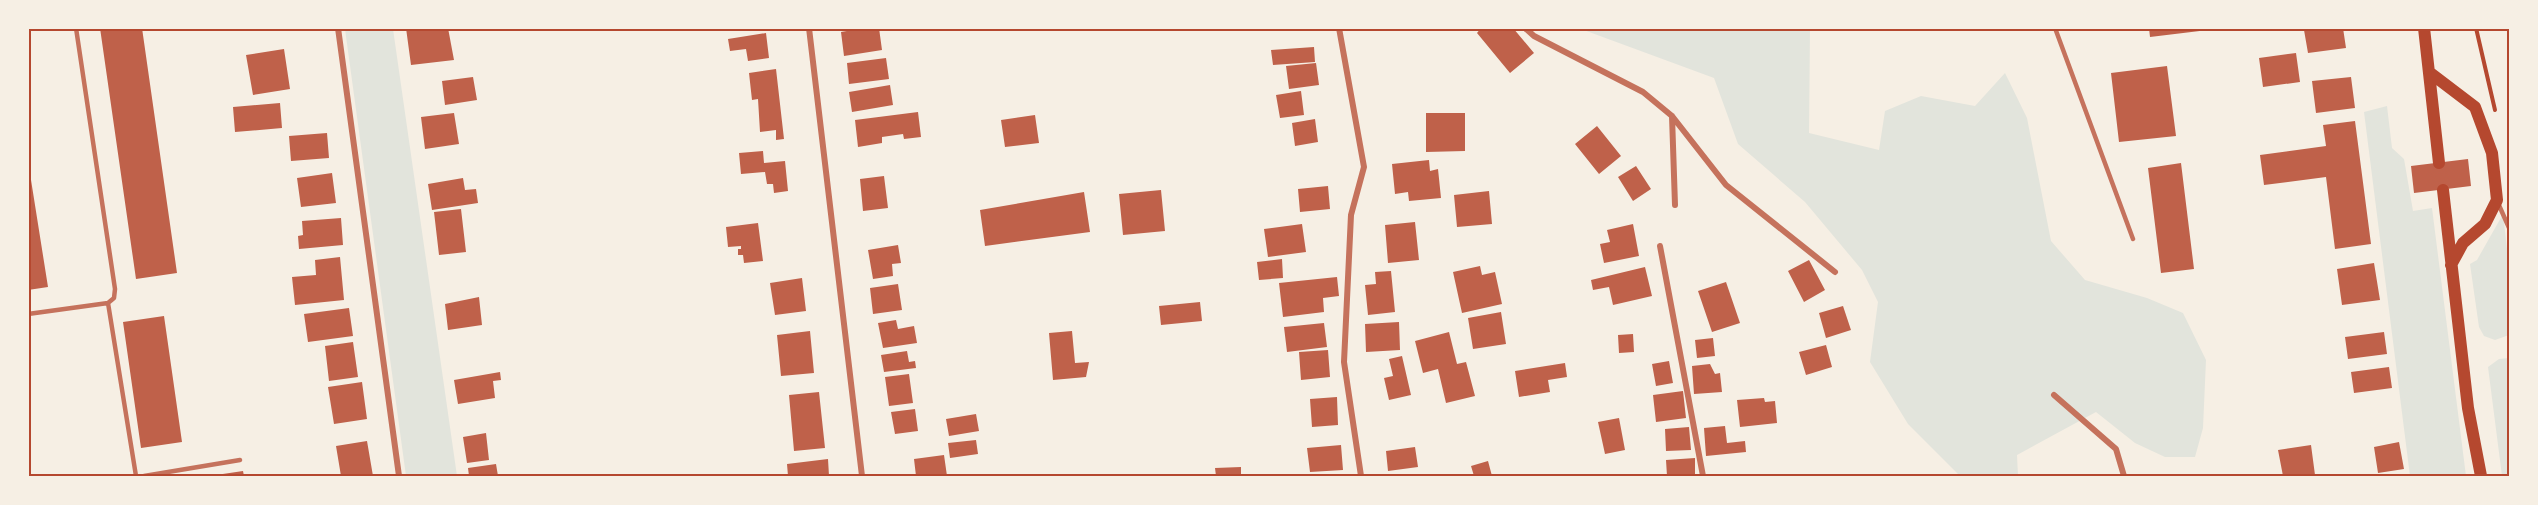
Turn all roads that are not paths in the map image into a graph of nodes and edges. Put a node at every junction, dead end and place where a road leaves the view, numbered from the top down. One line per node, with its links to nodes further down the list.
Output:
1 (76, 28): 19 (lane)
2 (338, 28): 25 (street)
3 (809, 28): 26 (street)
4 (1339, 28): 27 (street)
5 (1525, 28): 9 (street)
6 (2055, 28): 15 (lane)
7 (2424, 28): 8 (main road)
8 (2429, 72): 10 (main road); 12 (main road)
9 (1672, 116): 13 (street); 18 (street)
10 (2439, 163)
11 (2443, 190): 17 (main road)
12 (2497, 200): 14 (lane); 17 (main road)
13 (1675, 205)
14 (2510, 230)
15 (2133, 239)
16 (1660, 246): 28 (street)
17 (2451, 265): 30 (main road)
18 (1835, 272)
19 (108, 303): 20 (lane); 23 (lane)
20 (28, 314)
21 (2054, 395): 29 (street)
22 (240, 460): 24 (lane)
23 (136, 477)
24 (144, 477)
25 (399, 477)
26 (862, 477)
27 (1361, 477)
28 (1703, 477)
29 (2124, 477)
30 (2481, 477)

